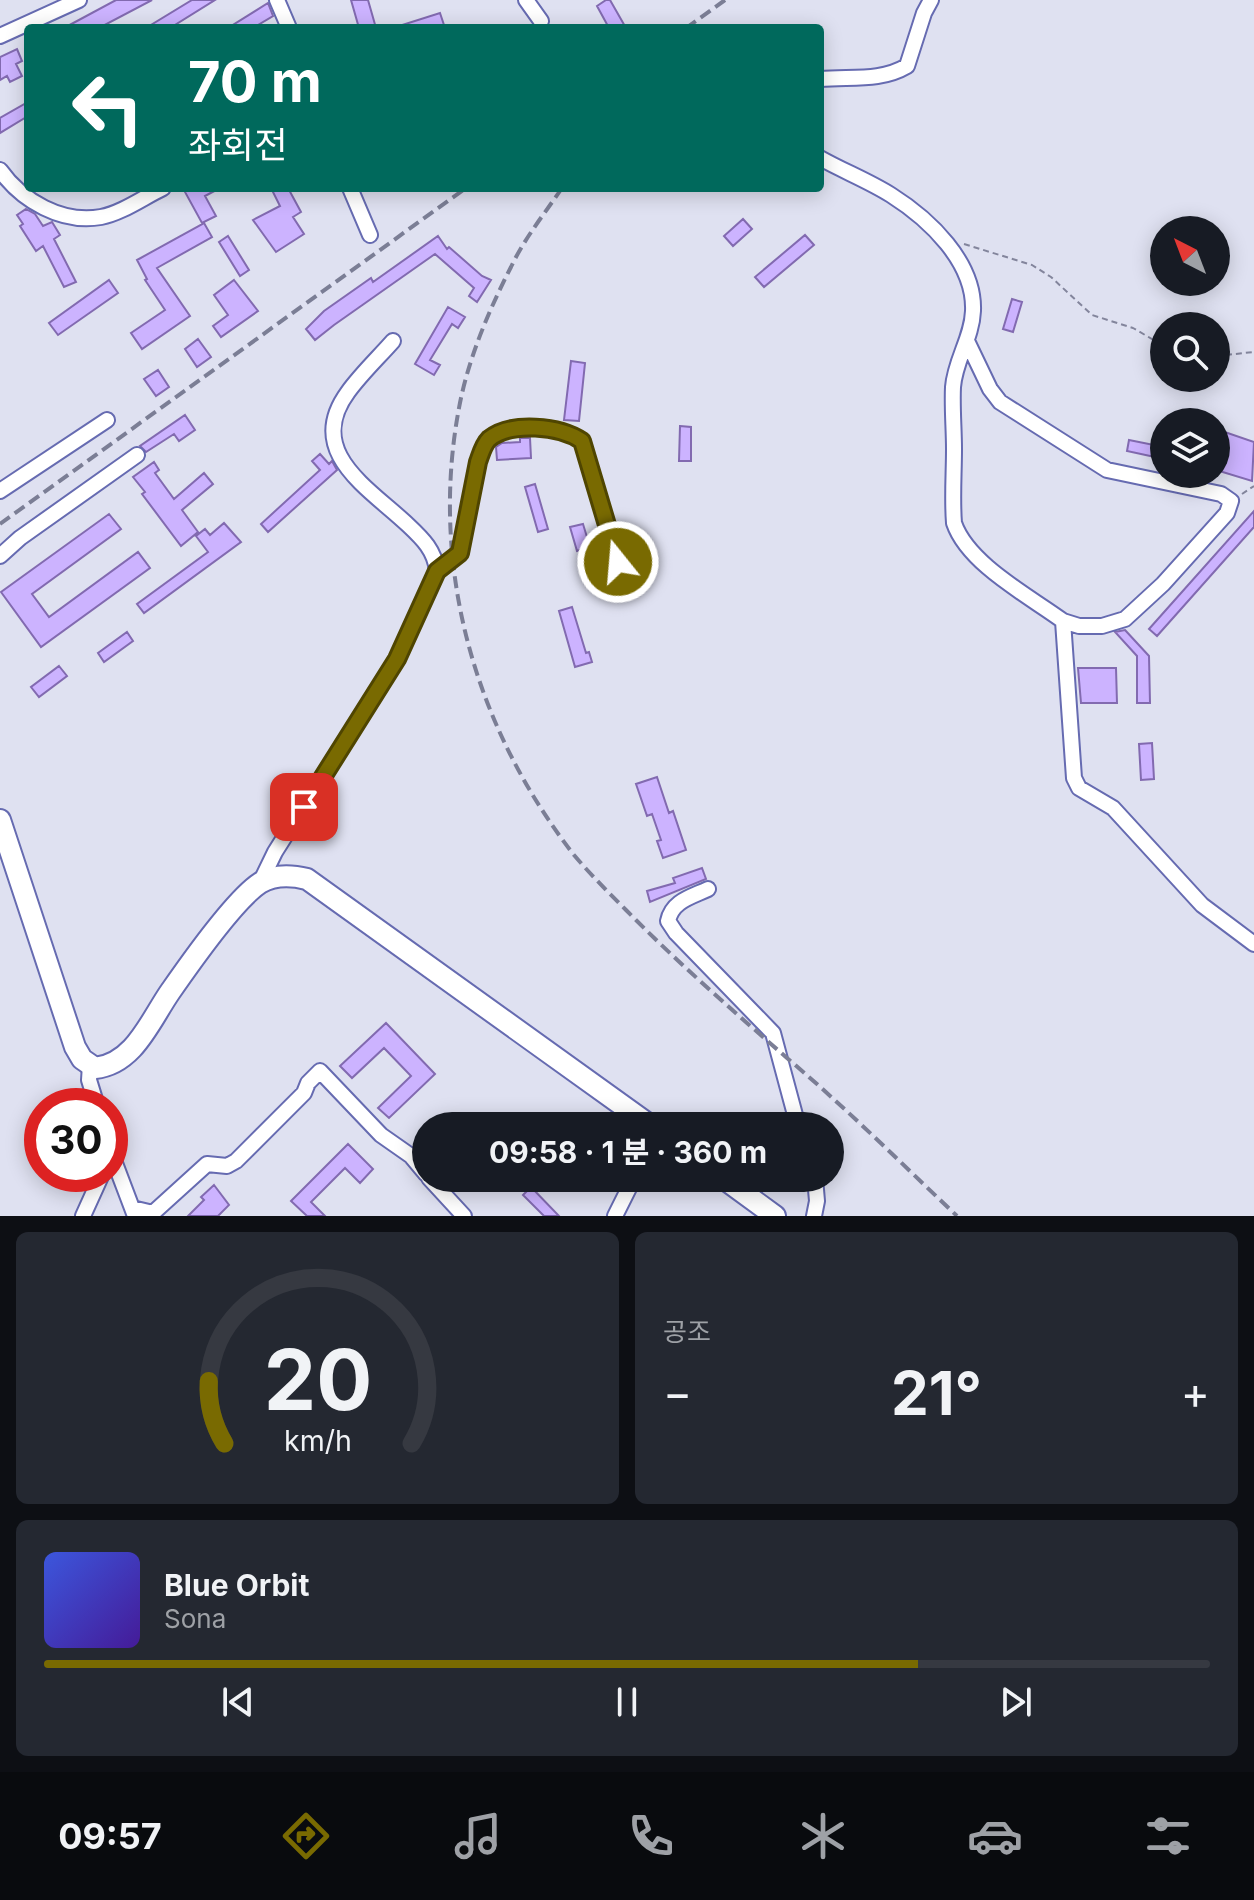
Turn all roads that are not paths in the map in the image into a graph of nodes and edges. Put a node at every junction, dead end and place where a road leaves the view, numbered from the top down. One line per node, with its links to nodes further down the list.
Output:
1 (79, 0): 6 (street)
2 (277, 0): 7 (street)
3 (526, 0): 5 (street)
4 (931, 0): 10 (street)
5 (541, 21)
6 (26, 24)
7 (287, 24)
8 (24, 25): 9 (street)
9 (0, 36)
10 (824, 79)
11 (824, 160): 17 (street)
12 (0, 170): 13 (street)
13 (155, 192)
14 (352, 192): 15 (street)
15 (370, 235)
16 (393, 341): 23 (street)
17 (967, 341): 24 (street); 24 (street)
18 (107, 420): 20 (street)
19 (137, 455): 21 (street)
20 (0, 491)
21 (0, 556)
22 (618, 562): 23 (street)
23 (437, 571): 26 (street)
24 (1063, 621): 28 (street)
25 (0, 820): 29 (street)
26 (260, 883): 29 (street); 31 (street)
27 (708, 889): 32 (street)
28 (1254, 944)
29 (90, 1065): 30 (street)
30 (91, 1088)
31 (632, 1112)
32 (794, 1112)
33 (412, 1157): 40 (street)
34 (94, 1192): 41 (street)
35 (126, 1192): 40 (street)
36 (442, 1192): 42 (street)
37 (627, 1192): 43 (street)
38 (742, 1192): 44 (street)
39 (816, 1192): 45 (street)
40 (134, 1212)
41 (83, 1216)
42 (464, 1216)
43 (615, 1216)
44 (775, 1216)
45 (814, 1216)

